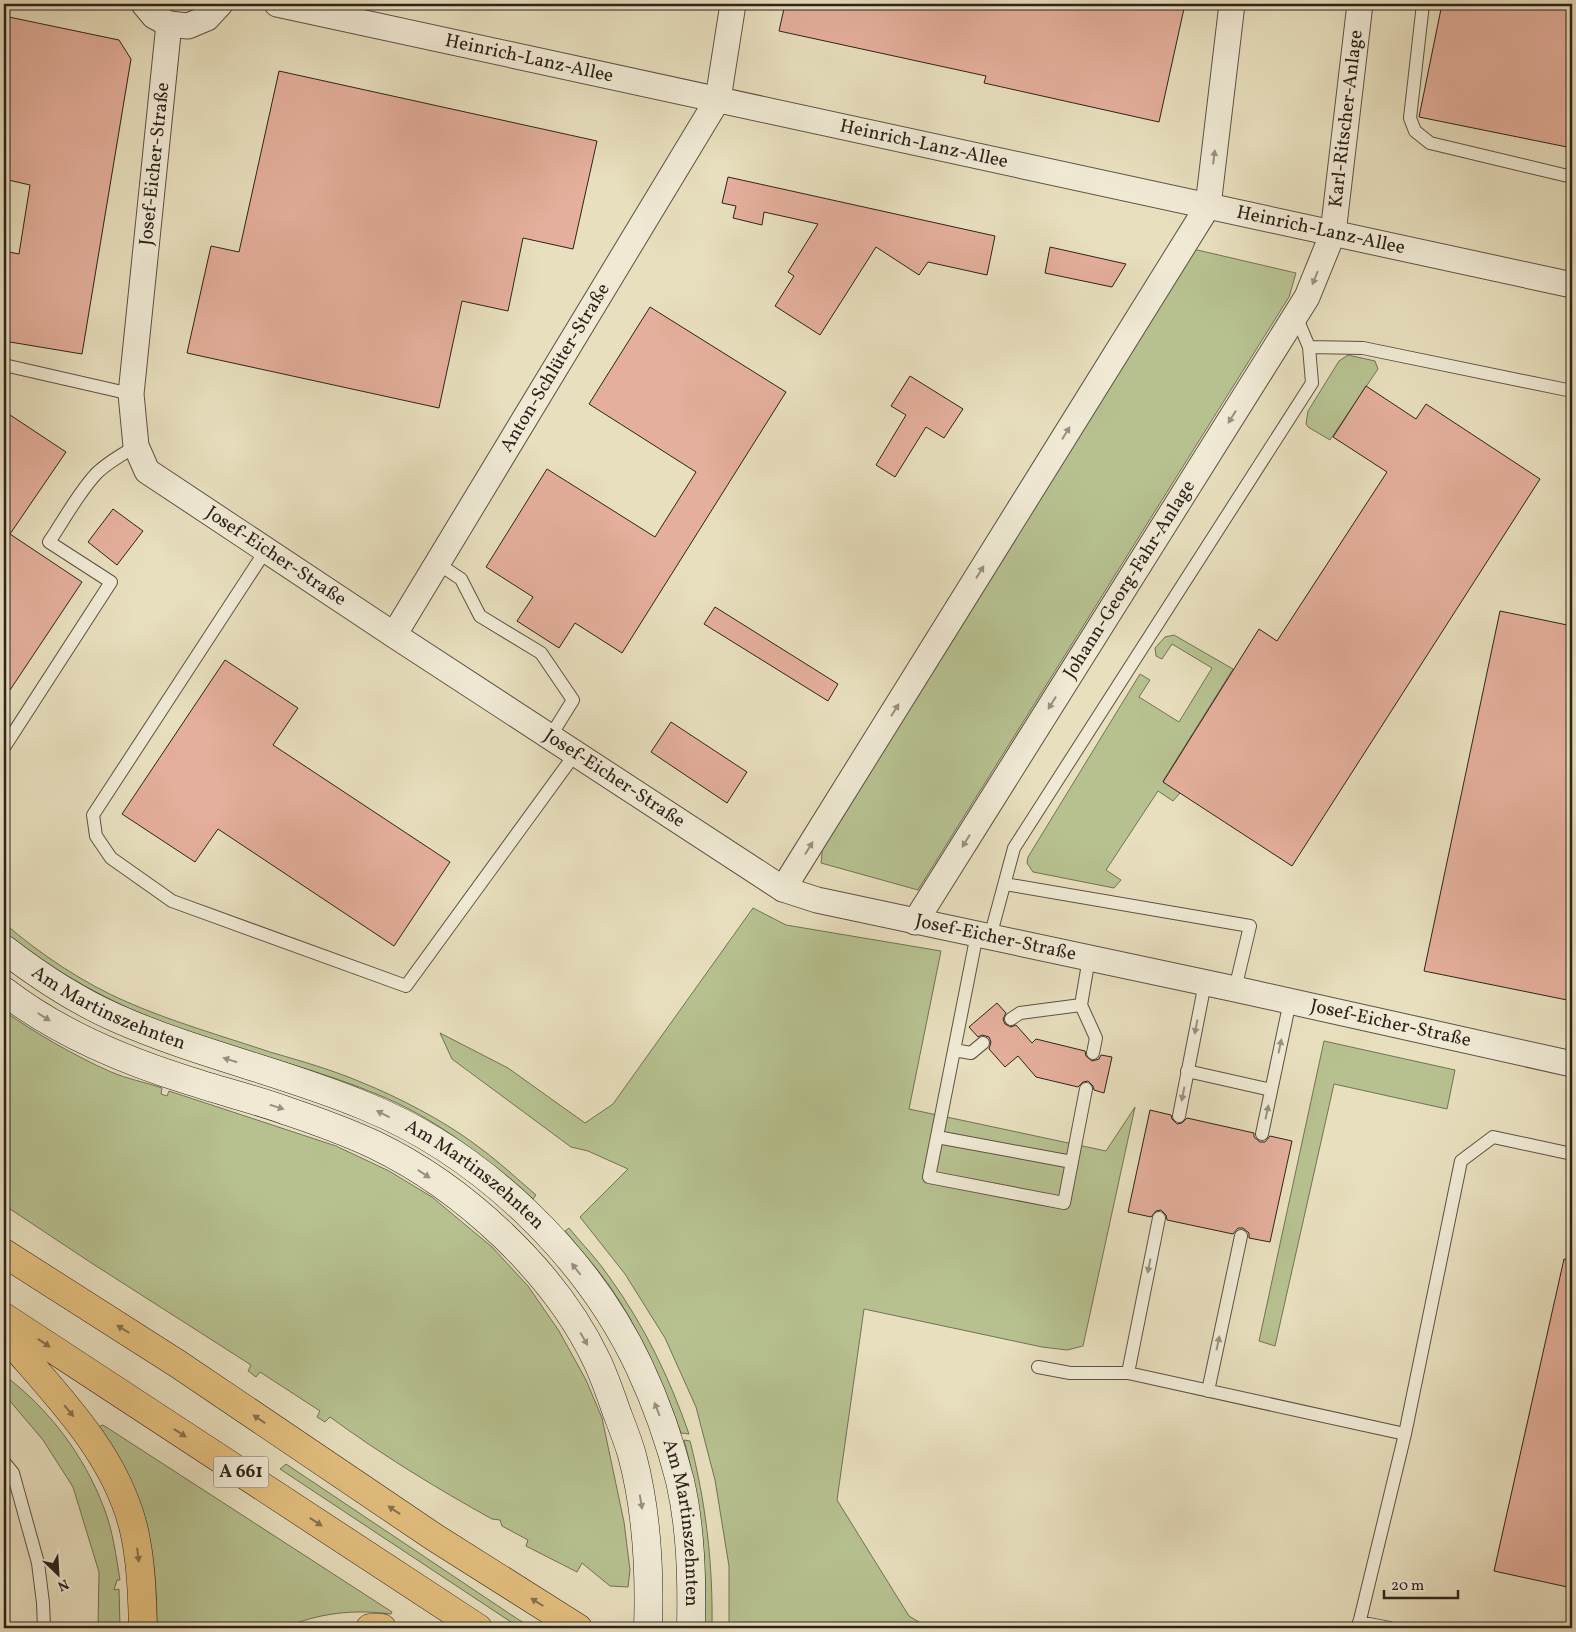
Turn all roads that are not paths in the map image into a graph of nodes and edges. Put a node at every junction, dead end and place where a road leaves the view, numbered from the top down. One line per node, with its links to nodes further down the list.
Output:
1 (144, 4): 8 (street)
2 (220, 4): 8 (street)
3 (277, 4): 9 (street, Heinrich-Lanz-Allee)
4 (733, 4): 9 (street)
5 (1232, 4): 11 (street, one-way to 5)
6 (1360, 4): 12 (street, Karl-Ritscher-Anlage)
7 (1423, 4): 10 (lane)
8 (169, 24): 18 (street, Josef-Eicher-Straße)
9 (718, 99): 11 (street, Heinrich-Lanz-Allee); 21 (street, Anton-Schlüter-Straße)
10 (1572, 177)
11 (1208, 206): 12 (street, Heinrich-Lanz-Allee); 27 (street, one-way to 11)
12 (1333, 232): 13 (street, Heinrich-Lanz-Allee); 14 (street, Johann-Georg-Fahr-Anlage, one-way to 14)
13 (1572, 285)
14 (1295, 315): 15 (lane); 28 (street, Johann-Georg-Fahr-Anlage, one-way to 28)
15 (1309, 347): 17 (lane); 26 (lane)
16 (4, 365): 18 (lane)
17 (1572, 391)
18 (132, 394): 19 (street, Josef-Eicher-Straße)
19 (136, 446): 20 (street, Josef-Eicher-Straße); 24 (lane)
20 (266, 550): 22 (street, Josef-Eicher-Straße); 25 (lane)
21 (437, 563): 22 (street, Anton-Schlüter-Straße); 23 (lane)
22 (394, 635): 23 (street, Josef-Eicher-Straße)
23 (550, 736): 25 (street, Josef-Eicher-Straße)
24 (5, 746)
25 (576, 754): 27 (street, Josef-Eicher-Straße)
26 (1005, 884): 29 (lane); 33 (lane)
27 (783, 889): 28 (street, Josef-Eicher-Straße)
28 (915, 922): 29 (street, Josef-Eicher-Straße)
29 (984, 936): 31 (street, Josef-Eicher-Straße); 39 (lane)
30 (4, 949): 68 (main road, Am Martinszehnten, one-way to 30)
31 (1088, 958): 32 (street, Josef-Eicher-Straße); 36 (lane)
32 (1205, 983): 33 (street, Josef-Eicher-Straße); 42 (lane, one-way to 42)
33 (1235, 989): 35 (street, Josef-Eicher-Straße)
34 (4, 991): 67 (main road, Am Martinszehnten, one-way to 67)
35 (1290, 1001): 41 (street, Josef-Eicher-Straße); 44 (lane, one-way to 35)
36 (1081, 1005): 37 (lane); 40 (lane)
37 (1012, 1020)
38 (984, 1043): 39 (lane)
39 (954, 1050): 47 (lane)
40 (1093, 1053)
41 (1572, 1064)
42 (1188, 1071): 44 (lane); 45 (lane, one-way to 45)
43 (1086, 1089): 49 (lane)
44 (1271, 1090): 46 (lane, one-way to 44)
45 (1179, 1116)
46 (1262, 1134)
47 (937, 1137): 49 (lane); 49 (lane)
48 (1572, 1154): 58 (lane)
49 (1072, 1162)
50 (1159, 1218): 56 (lane, one-way to 56)
51 (1241, 1236): 57 (lane, one-way to 51)
52 (4, 1253): 66 (highway, A 661, one-way to 52)
53 (4, 1317): 65 (highway, A 661, one-way to 65)
54 (4, 1334): 62 (highway, one-way to 62)
55 (1038, 1367): 56 (lane)
56 (1128, 1373): 57 (lane)
57 (1208, 1390): 58 (lane)
58 (1404, 1434): 60 (lane)
59 (4, 1462): 61 (lane)
60 (1359, 1625): 69 (lane)
61 (44, 1628)
62 (143, 1628)
63 (370, 1628): 64 (highway)
64 (382, 1628)
65 (478, 1628)
66 (578, 1628)
67 (648, 1628)
68 (690, 1628)
69 (1390, 1628)

